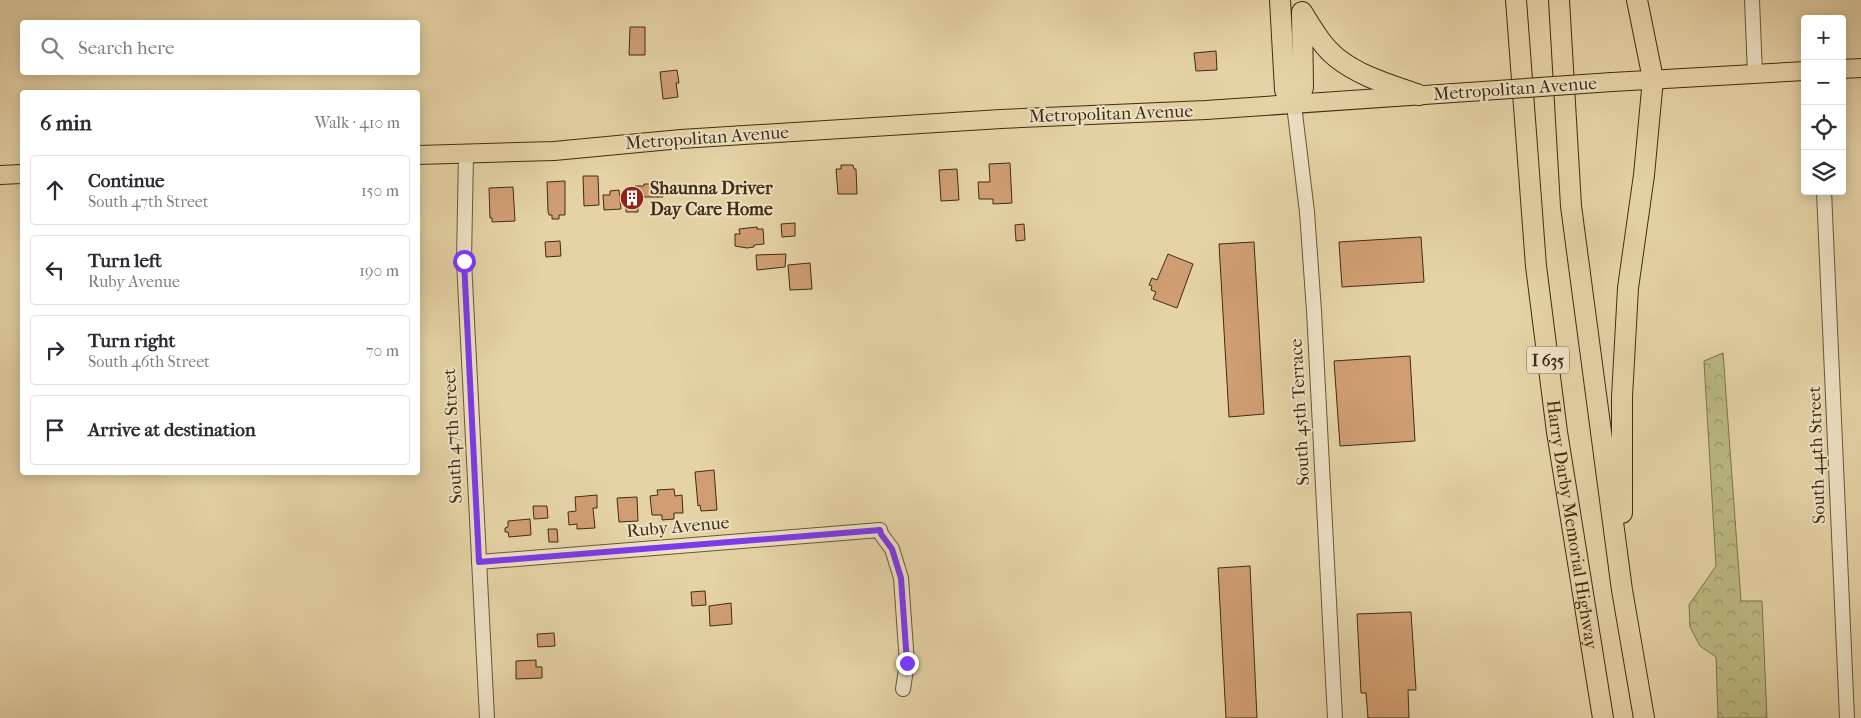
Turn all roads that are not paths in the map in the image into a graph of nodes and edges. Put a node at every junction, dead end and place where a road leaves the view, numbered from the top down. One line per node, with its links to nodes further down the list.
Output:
1 (1280, 0): 13 (highway)
2 (1516, 0): 24 (highway, Harry Darby Memorial Highway / I 635)
3 (1558, 0): 20 (highway, I 635)
4 (1637, 0): 11 (highway)
5 (1752, 0): 10 (street)
6 (1301, 6): 12 (highway); 13 (highway)
7 (1861, 68): 8 (main road)
8 (1846, 69)
9 (1801, 71): 10 (main road, Metropolitan Avenue)
10 (1755, 74): 11 (main road, Metropolitan Avenue)
11 (1654, 79): 12 (main road, Metropolitan Avenue, bridge); 20 (highway)
12 (1419, 95): 13 (main road, Metropolitan Avenue)
13 (1294, 105): 14 (main road, Metropolitan Avenue); 23 (street, South 45th Terrace)
14 (466, 153): 15 (main road, Metropolitan Avenue); 19 (street, South 47th Street)
15 (420, 155)
16 (20, 174): 17 (main road)
17 (0, 175)
18 (1824, 195): 26 (street, South 44th Street)
19 (479, 562): 21 (street, Ruby Avenue); 22 (street, South 47th Street)
20 (1622, 590): 25 (highway, I 635)
21 (902, 689)
22 (487, 718)
23 (1335, 718)
24 (1603, 718)
25 (1644, 718)
26 (1847, 718)

